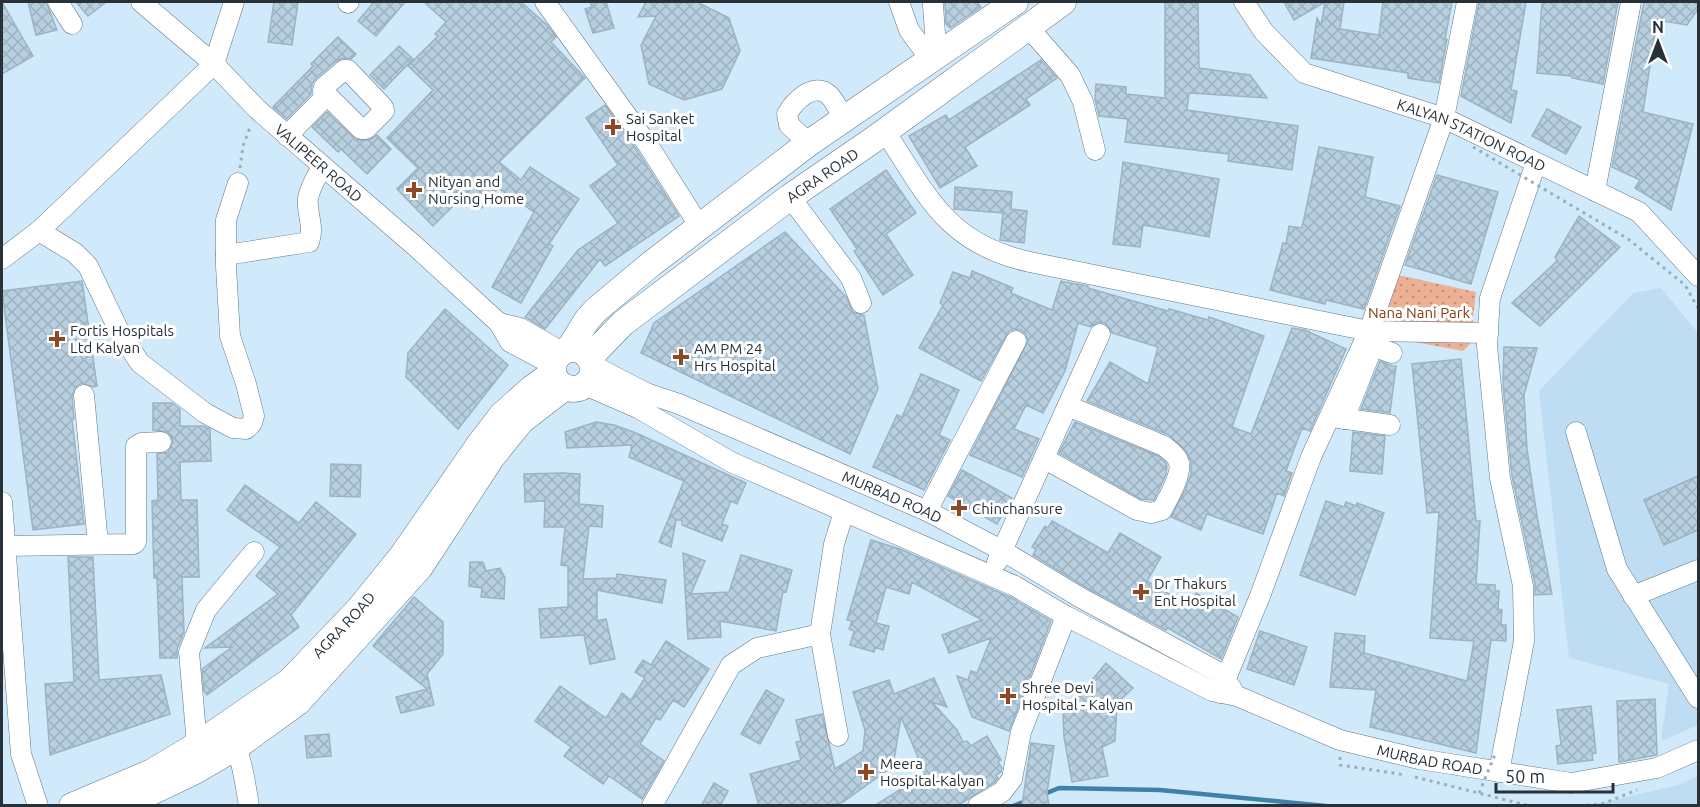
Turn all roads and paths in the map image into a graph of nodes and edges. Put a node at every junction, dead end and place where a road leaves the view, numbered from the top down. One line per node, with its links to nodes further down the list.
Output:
1 (58, 2): 12 (street)
2 (141, 2): 15 (street, VALIPEER ROAD)
3 (234, 2): 15 (street)
4 (545, 2): 30 (street)
5 (899, 2): 14 (street)
6 (1063, 2): 13 (main road, AGRA ROAD)
7 (1245, 2): 18 (street, KALYAN STATION ROAD)
8 (1467, 2): 18 (street)
9 (1631, 2): 28 (street)
10 (933, 6): 14 (street)
11 (1000, 6): 14 (main road, AGRA ROAD)
12 (72, 24)
13 (1028, 27): 20 (main road, AGRA ROAD); 24 (street)
14 (935, 57): 19 (main road, AGRA ROAD)
15 (213, 64): 17 (street, VALIPEER ROAD); 31 (street)
16 (327, 95): 21 (street)
17 (257, 109): 21 (street, VALIPEER ROAD); 27 (path)
18 (1444, 118): 25 (street, KALYAN STATION ROAD); 37 (street)
19 (844, 119): 22 (main road, AGRA ROAD); 22 (street)
20 (885, 130): 29 (main road, AGRA ROAD); 37 (street)
21 (287, 136): 26 (street, VALIPEER ROAD)
22 (809, 143): 30 (main road, AGRA ROAD)
23 (1473, 147): 36 (path, bridge)
24 (1095, 150)
25 (1536, 163): 28 (street, KALYAN STATION ROAD); 38 (street)
26 (322, 166): 32 (street); 42 (street, VALIPEER ROAD)
27 (238, 183): 32 (street)
28 (1595, 191): 34 (street, KALYAN STATION ROAD)
29 (789, 197): 35 (street); 42 (main road, AGRA ROAD)
30 (700, 227): 42 (main road, AGRA ROAD)
31 (39, 231): 32 (street); 33 (street)
32 (226, 255)
33 (2, 259)
34 (1698, 276)
35 (861, 303)
36 (1698, 308)
37 (1369, 331): 41 (street); 43 (street)
38 (1488, 333): 41 (street); 70 (street)
39 (1100, 334): 45 (street)
40 (1016, 341): 52 (street)
41 (1393, 345): 43 (street)
42 (571, 367): 52 (street, MURBAD ROAD); 53 (street, MURBAD ROAD); 65 (main road, AGRA ROAD)
43 (1351, 386): 46 (street)
44 (84, 395): 54 (street)
45 (1068, 406): 50 (street); 50 (street)
46 (1337, 418): 47 (street); 63 (street)
47 (1390, 425)
48 (1576, 432): 60 (street)
49 (161, 442): 54 (street)
50 (1044, 459): 55 (street)
51 (2, 502): 57 (street)
52 (927, 511): 55 (street, MURBAD ROAD)
53 (844, 512): 59 (street, MURBAD ROAD); 62 (street)
54 (98, 544): 57 (street)
55 (1003, 551): 59 (street); 63 (street, MURBAD ROAD)
56 (254, 552): 67 (street)
57 (4, 556): 73 (street)
58 (1698, 570): 60 (street)
59 (990, 576): 61 (street, MURBAD ROAD)
60 (1633, 596): 64 (street)
61 (1066, 616): 63 (street, MURBAD ROAD); 78 (street)
62 (820, 634): 66 (street); 77 (street)
63 (1227, 690): 70 (street, MURBAD ROAD)
64 (1698, 698)
65 (230, 735): 67 (main road, AGRA ROAD); 75 (main road, AGRA ROAD); 76 (street)
66 (838, 736)
67 (196, 745): 74 (main road, AGRA ROAD)
68 (1698, 750): 70 (street, MURBAD ROAD)
69 (1496, 752): 72 (path, bridge)
70 (1499, 772)
71 (1406, 775): 72 (path)
72 (1479, 793): 79 (path)
73 (38, 806)
74 (72, 806)
75 (122, 806)
76 (249, 806)
77 (652, 806)
78 (978, 806)
79 (1530, 806)

